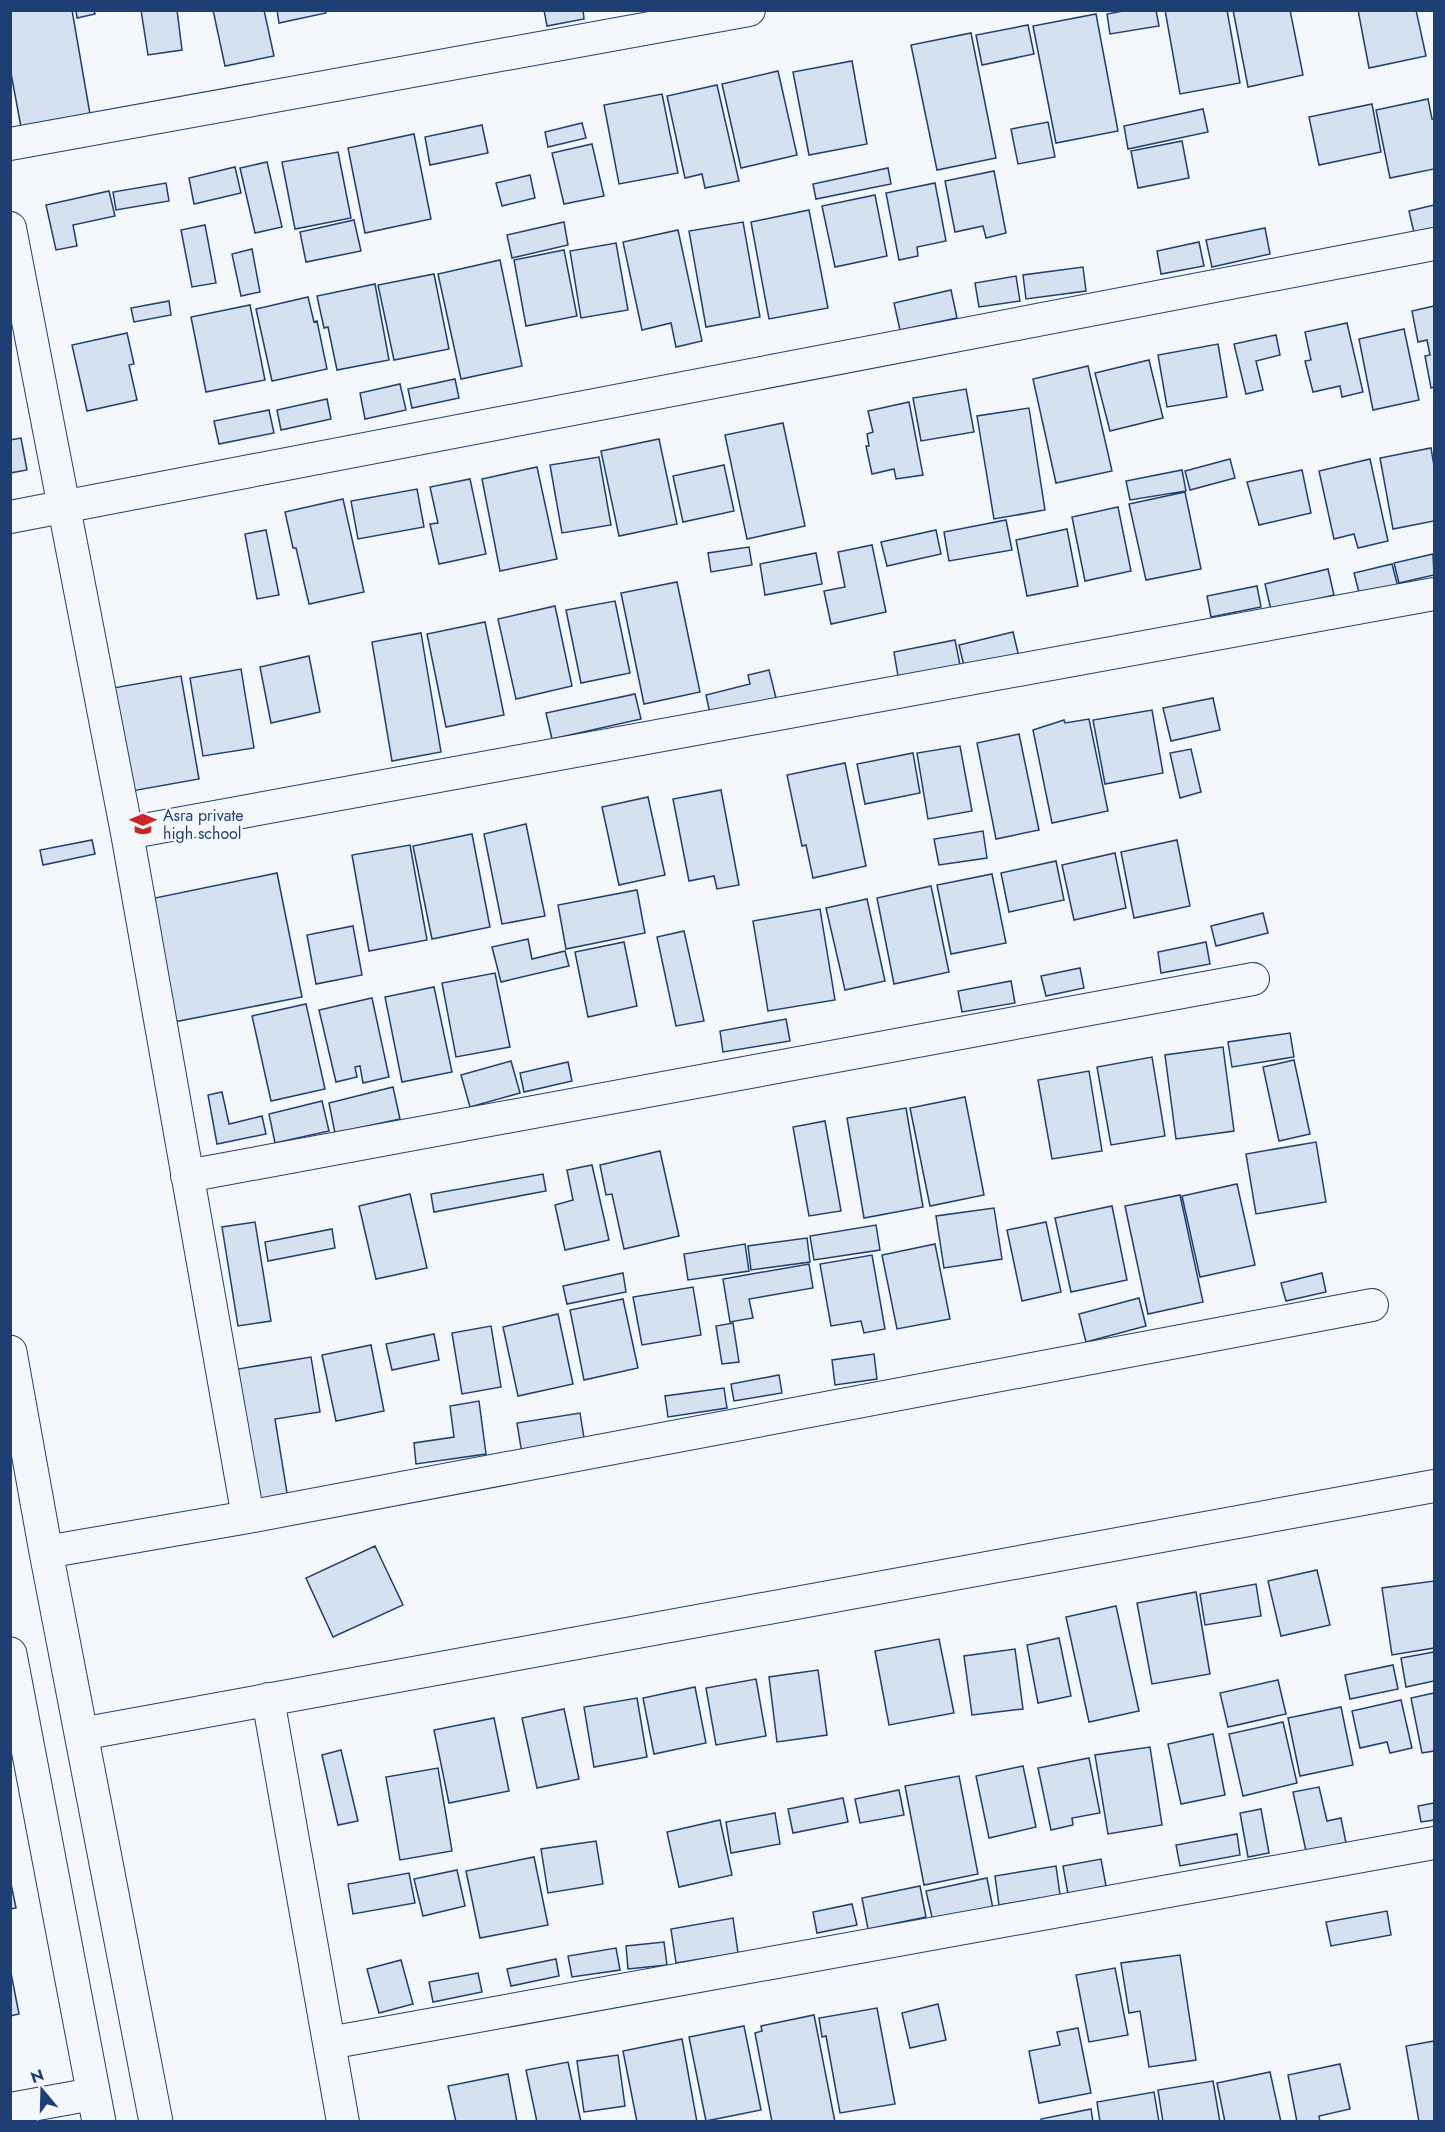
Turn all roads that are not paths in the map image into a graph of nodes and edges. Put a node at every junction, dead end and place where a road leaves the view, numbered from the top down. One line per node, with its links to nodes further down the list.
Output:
1 (749, 10): 2 (street)
2 (10, 144)
3 (10, 228): 5 (street)
4 (1434, 244): 5 (street)
5 (65, 507): 6 (street); 8 (street)
6 (10, 517)
7 (1434, 594): 8 (street)
8 (127, 833): 10 (street)
9 (1253, 979): 10 (street)
10 (187, 1176): 14 (street)
11 (1372, 1305): 14 (street)
12 (10, 1352): 15 (street)
13 (1434, 1486): 17 (street)
14 (248, 1517): 15 (street)
15 (46, 1552): 18 (street)
16 (10, 1654): 19 (street)
17 (268, 1699): 18 (street); 21 (street)
18 (81, 1734): 24 (street)
19 (20, 1753): 22 (street)
20 (1434, 1843): 21 (street)
21 (329, 2043): 25 (street)
22 (96, 2108): 23 (street)
23 (10, 2109)
24 (156, 2121)
25 (343, 2121)

